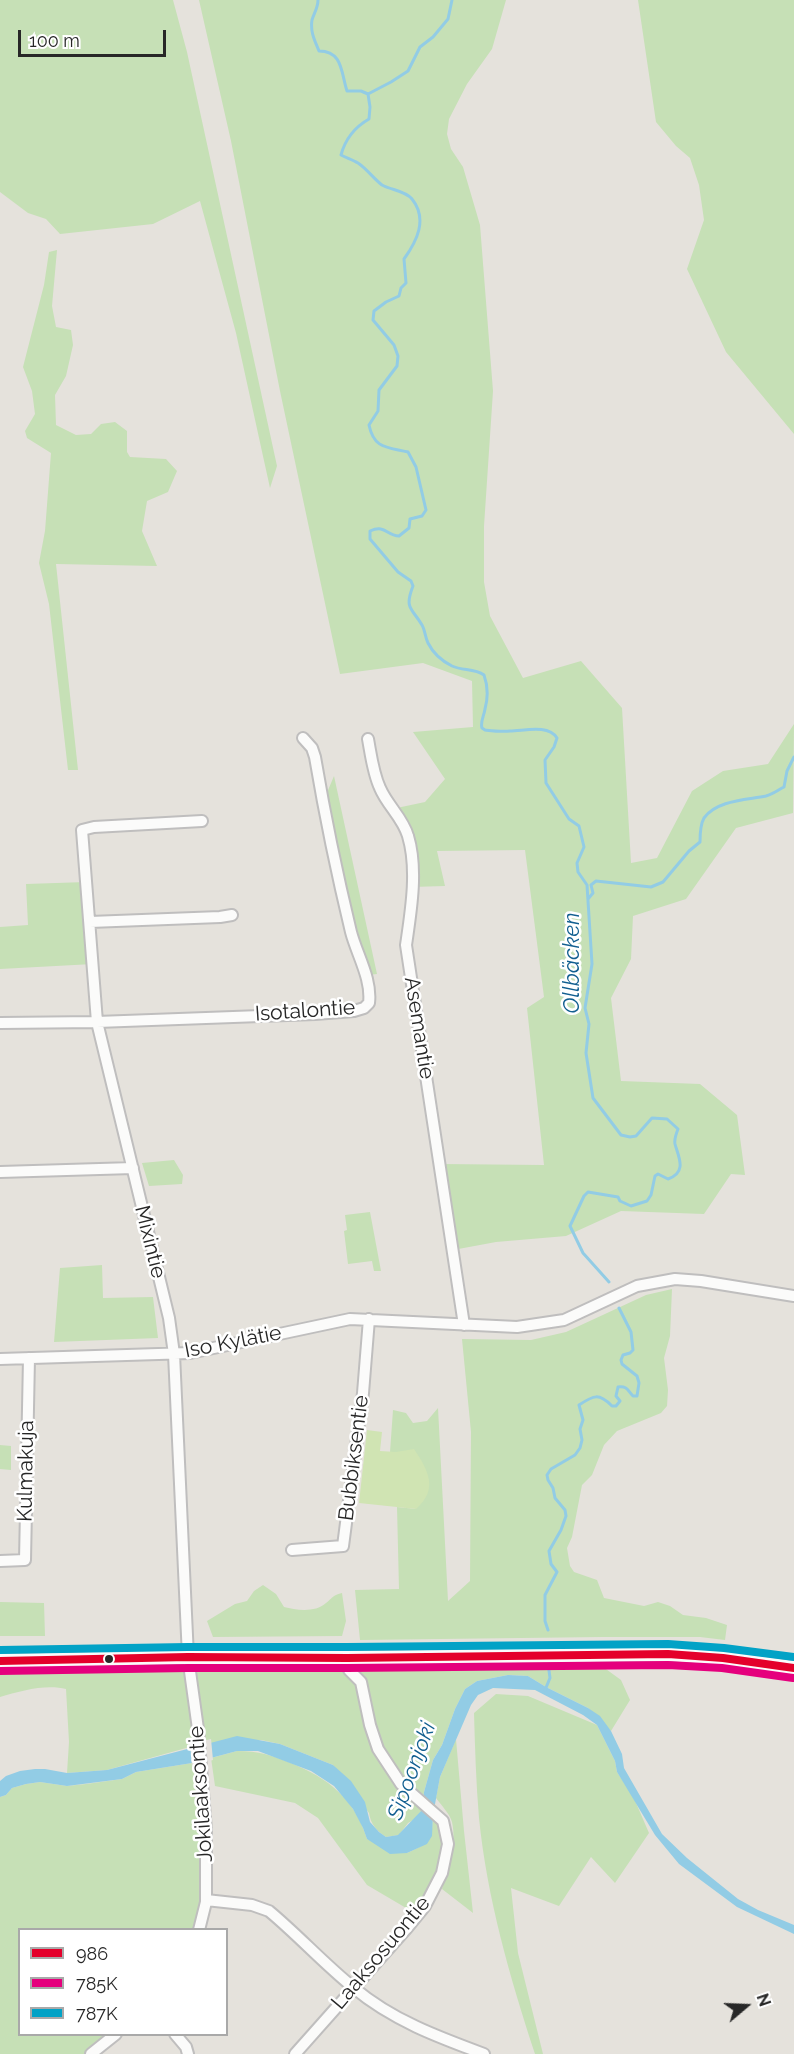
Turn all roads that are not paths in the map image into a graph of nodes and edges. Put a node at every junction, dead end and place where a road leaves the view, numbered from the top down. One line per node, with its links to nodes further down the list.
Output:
1 (303, 738): 6 (street, Isotalontie)
2 (368, 739): 12 (street, Asemantie)
3 (202, 821): 5 (street, Mixintie)
4 (232, 915): 5 (street)
5 (90, 922): 6 (street, Mixintie)
6 (97, 1022): 7 (street, Isotalontie); 8 (street, Mixintie)
7 (0, 1023)
8 (133, 1168): 9 (street); 13 (street, Mixintie)
9 (0, 1172)
10 (794, 1296): 12 (street, Iso Kylätie)
11 (369, 1319): 12 (street, Iso Kylätie); 13 (street, Iso Kylätie); 16 (street, Bubbiksentie)
12 (464, 1325)
13 (174, 1354): 14 (street, Iso Kylätie); 18 (street, Mixintie)
14 (29, 1358): 15 (street, Iso Kylätie); 17 (street, Kulmakuja)
15 (0, 1359)
16 (292, 1550)
17 (0, 1561)
18 (188, 1658): 19 (street); 20 (street); 22 (street, Jokilaaksontie)
19 (347, 1658): 21 (street); 24 (street, Laaksosuontie)
20 (0, 1661)
21 (794, 1668)
22 (206, 1900): 23 (street, Jokilaaksontie); 24 (street)
23 (199, 1928)
24 (354, 1988): 29 (street, Laaksosuontie); 30 (street)
25 (114, 2036): 27 (street)
26 (176, 2036): 28 (street)
27 (91, 2054)
28 (188, 2054)
29 (295, 2054)
30 (484, 2054)

